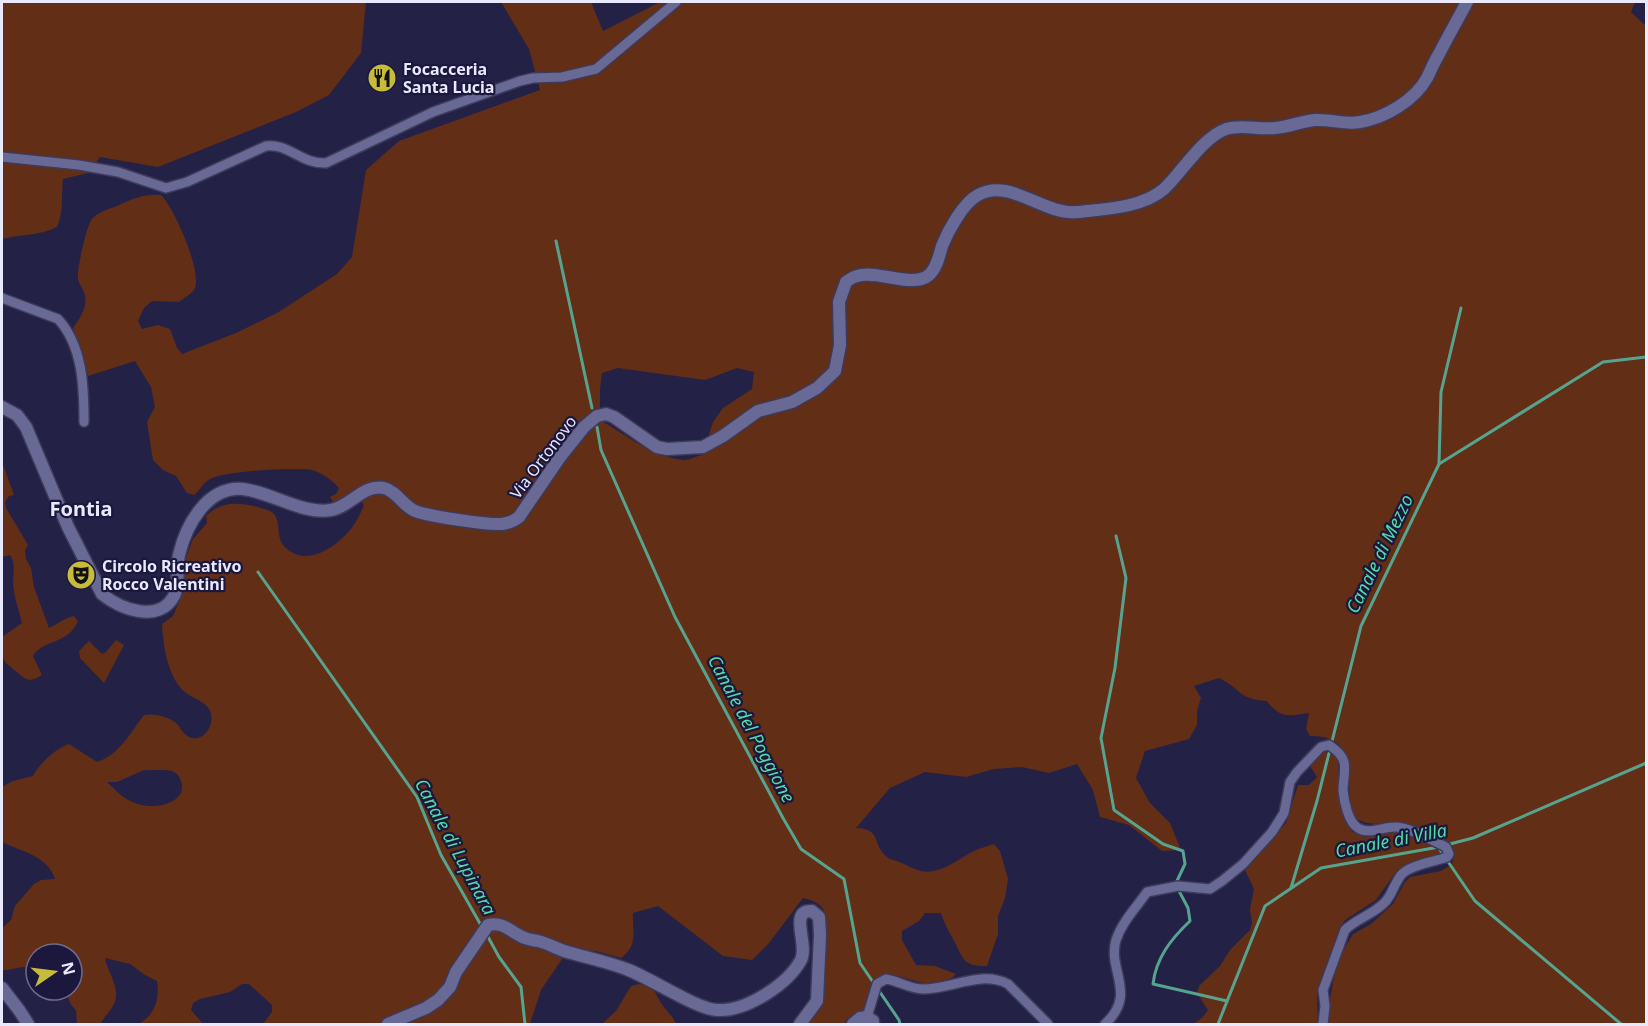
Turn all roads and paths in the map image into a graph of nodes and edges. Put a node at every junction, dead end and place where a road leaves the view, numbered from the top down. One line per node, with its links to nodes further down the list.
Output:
1 (676, 2): 3 (street)
2 (1467, 2): 5 (street, Via Ortonovo)
3 (2, 157)
4 (2, 298): 6 (street)
5 (2, 407)
6 (84, 422)
7 (2, 988): 9 (street)
8 (870, 1021): 12 (street); 13 (street)
9 (28, 1024)
10 (388, 1024): 11 (street)
11 (800, 1024)
12 (854, 1024)
13 (1048, 1024)
14 (1105, 1024): 15 (street)
15 (1323, 1024)

